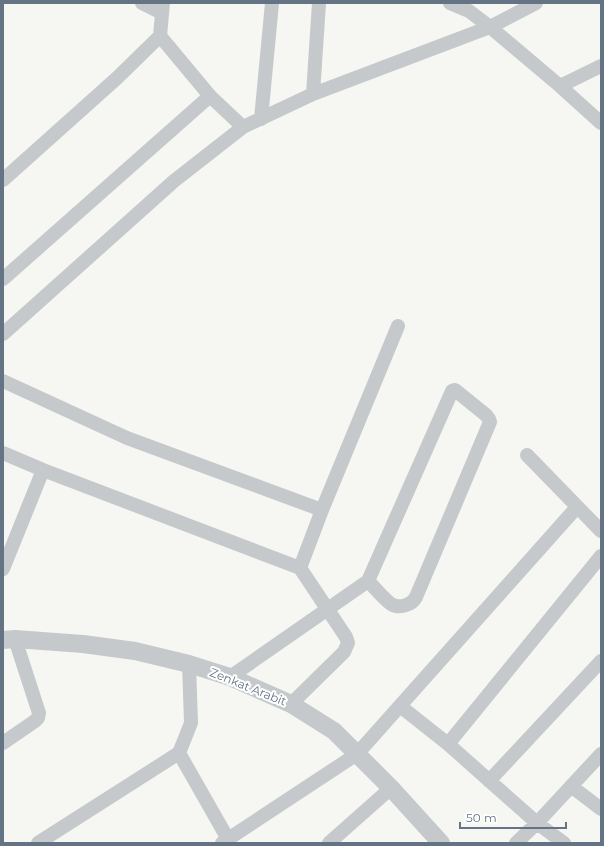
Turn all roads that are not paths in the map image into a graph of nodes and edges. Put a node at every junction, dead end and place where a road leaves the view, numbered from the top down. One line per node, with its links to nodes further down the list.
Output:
1 (142, 3): 7 (street)
2 (272, 3): 14 (street)
3 (319, 3): 12 (street)
4 (450, 3): 6 (street)
5 (536, 3): 8 (street)
6 (470, 7): 8 (street)
7 (163, 8): 9 (street)
8 (490, 27): 11 (street); 12 (street)
9 (160, 36): 13 (street); 17 (street)
10 (601, 66): 11 (street)
11 (560, 86): 15 (street)
12 (313, 94): 14 (street)
13 (210, 96): 16 (street); 18 (street)
14 (261, 118): 16 (street)
15 (601, 123)
16 (243, 127): 20 (street)
17 (3, 180)
18 (3, 279)
19 (398, 326): 26 (street)
20 (4, 329)
21 (3, 381): 26 (street)
22 (3, 453): 24 (street)
23 (527, 454): 25 (street)
24 (43, 470): 29 (street); 30 (street)
25 (577, 507): 27 (street); 38 (street)
26 (322, 510): 29 (street)
27 (601, 532)
28 (601, 556): 40 (street)
29 (300, 568): 32 (street)
30 (3, 569)
31 (368, 581): 31 (street); 32 (street)
32 (328, 609): 36 (street); 37 (street)
33 (9, 640): 35 (street, Zenkat Arabit); 39 (street)
34 (601, 661): 44 (street)
35 (189, 664): 36 (street, Zenkat Arabit); 41 (street)
36 (230, 677): 37 (street, Zenkat Arabit)
37 (291, 704): 42 (street, Zenkat Arabit)
38 (400, 706): 40 (street); 42 (street)
39 (3, 743)
40 (448, 744): 44 (street)
41 (179, 753): 49 (street); 50 (street)
42 (357, 754): 46 (street, Zenkat Arabit); 49 (street)
43 (601, 754): 45 (street)
44 (489, 781): 48 (street)
45 (571, 786): 47 (street); 48 (street)
46 (391, 788): 51 (street); 52 (street, Zenkat Arabit)
47 (601, 809)
48 (537, 823): 53 (street); 54 (street)
49 (225, 841)
50 (38, 843)
51 (329, 843)
52 (441, 843)
53 (516, 843)
54 (564, 843)

